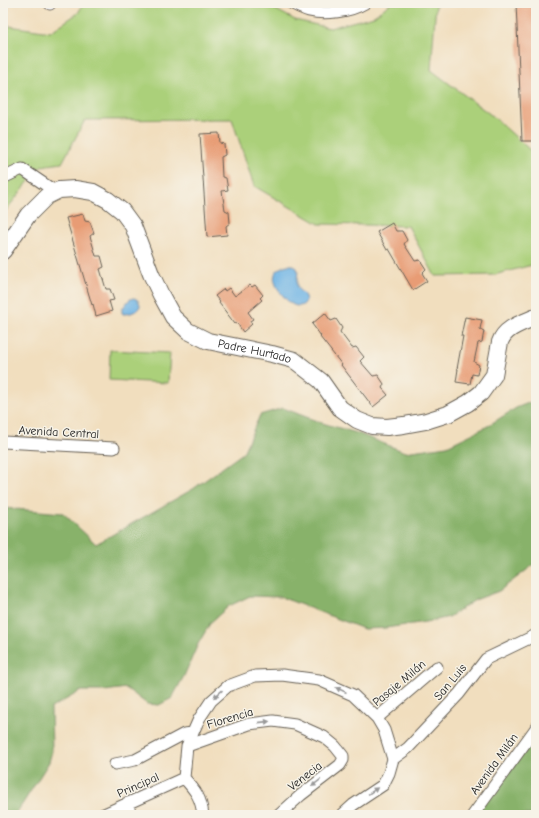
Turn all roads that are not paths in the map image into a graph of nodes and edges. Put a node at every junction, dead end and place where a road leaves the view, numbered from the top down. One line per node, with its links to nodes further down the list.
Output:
1 (291, 3): 2 (street)
2 (365, 3)
3 (3, 178): 4 (street)
4 (56, 192): 5 (street, Padre Hurtado); 6 (street, Padre Hurtado)
5 (3, 251)
6 (536, 317)
7 (3, 442): 8 (street, Avenida Central)
8 (114, 448)
9 (536, 635): 16 (street, San Luis)
10 (438, 667): 11 (street, Pasaje Milán)
11 (377, 718): 13 (street, one-way to 13); 16 (street)
12 (536, 728): 25 (street, Avenida Milán)
13 (193, 733): 14 (street); 17 (street)
14 (187, 746): 15 (street, Florencia, one-way to 15); 18 (street)
15 (343, 756): 23 (street, Venecia, one-way to 23)
16 (393, 759): 24 (street, one-way to 16)
17 (115, 764)
18 (184, 778): 19 (street, Principal); 22 (street)
19 (127, 804): 20 (street, Principal); 21 (street)
20 (102, 815)
21 (131, 815)
22 (203, 815)
23 (279, 815)
24 (342, 815)
25 (473, 815)

